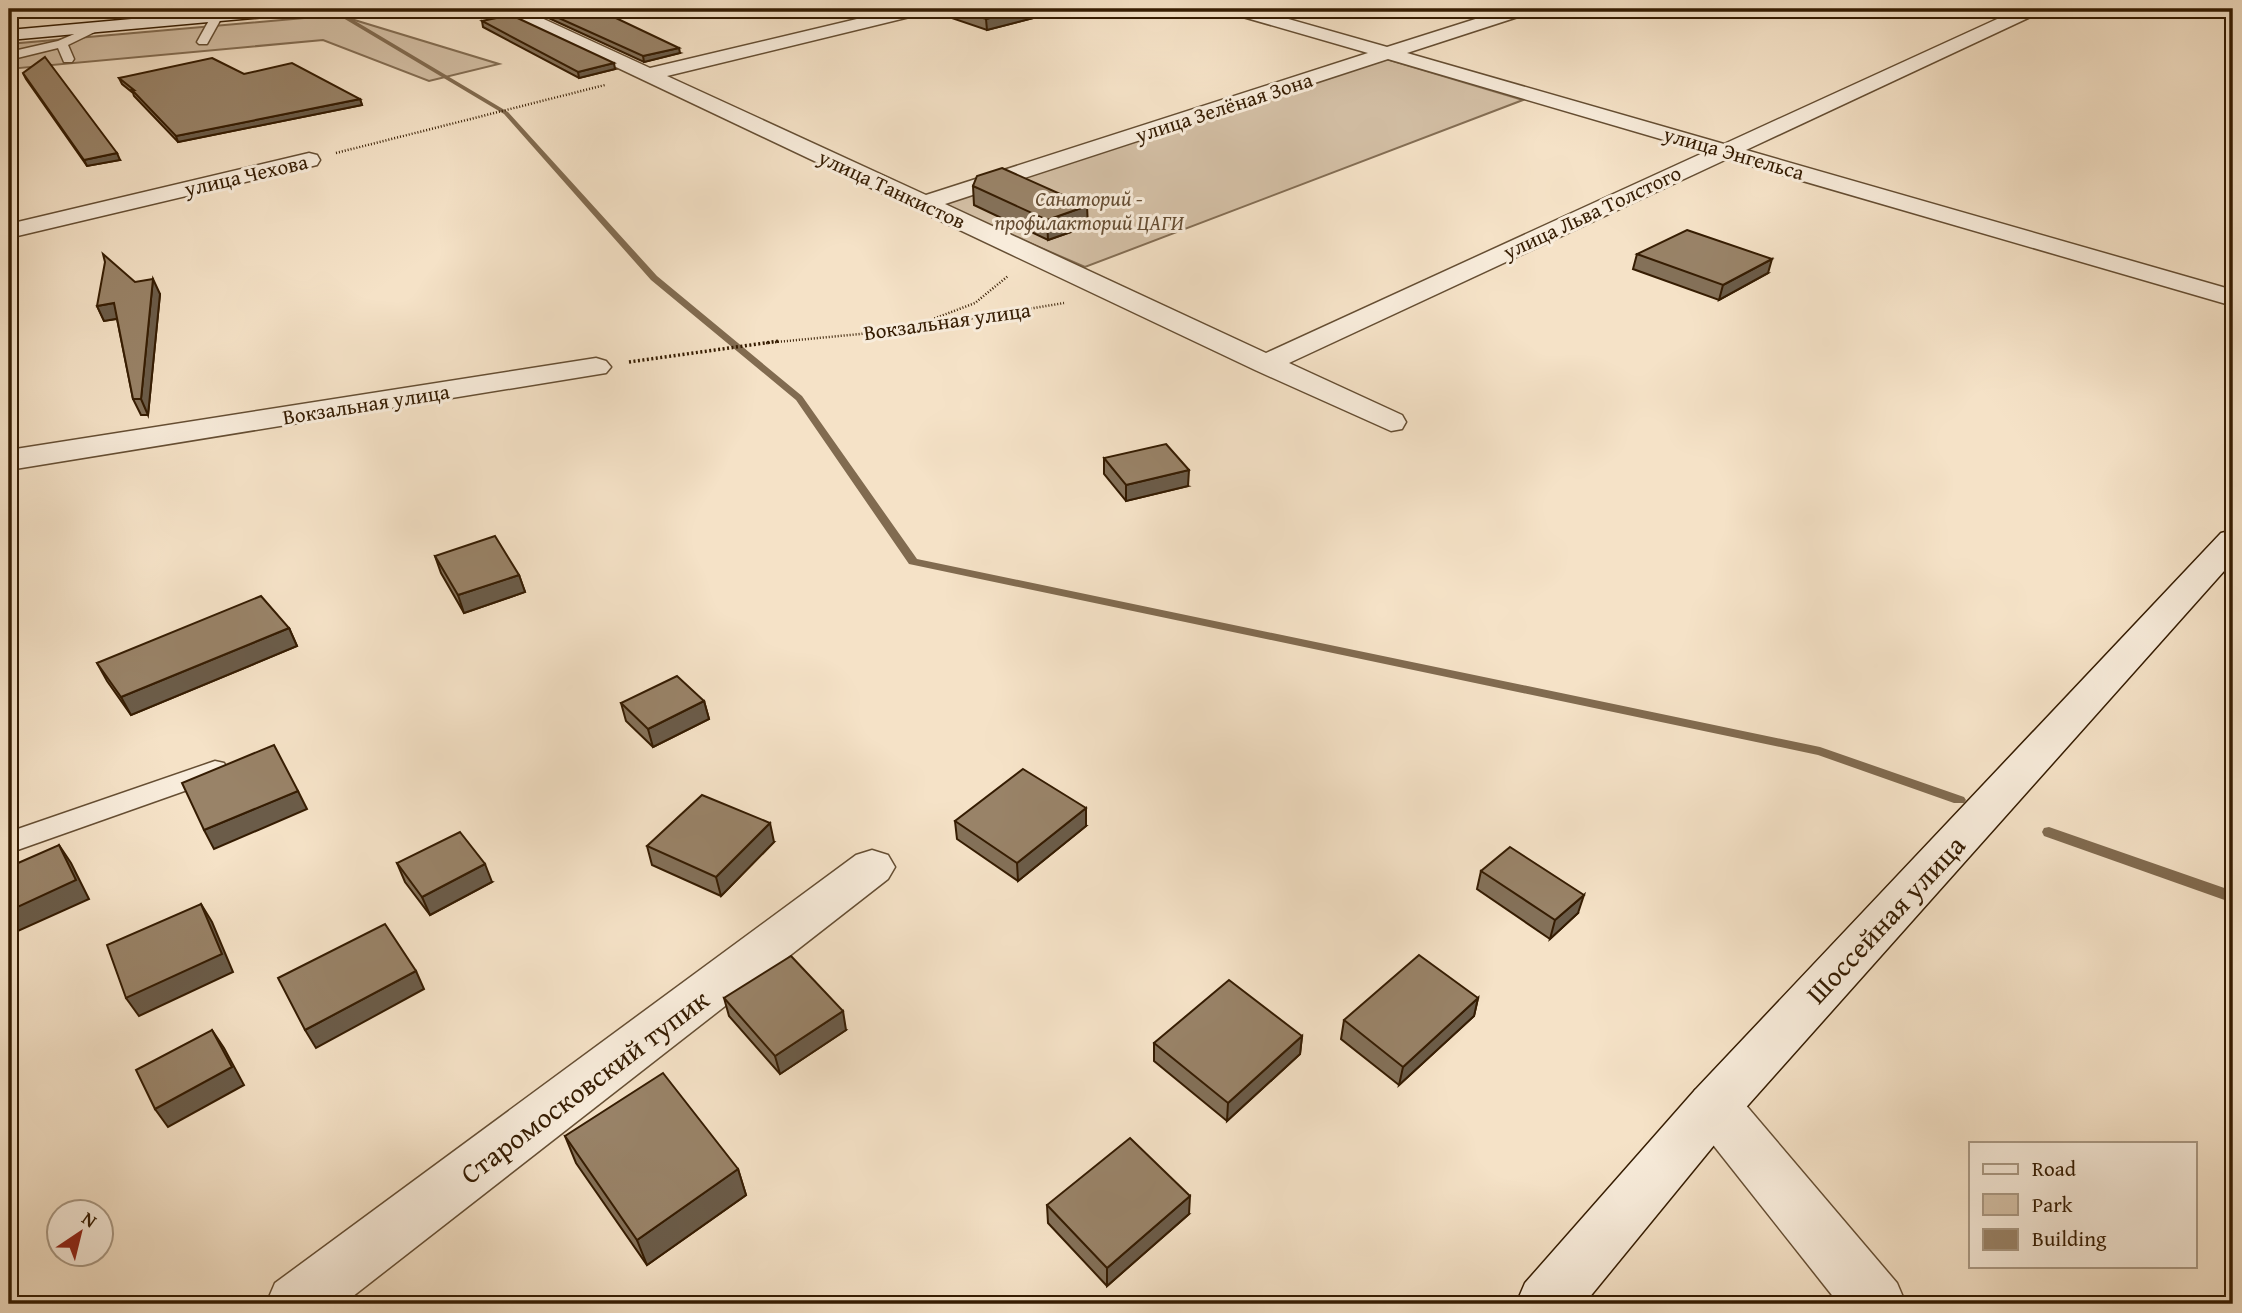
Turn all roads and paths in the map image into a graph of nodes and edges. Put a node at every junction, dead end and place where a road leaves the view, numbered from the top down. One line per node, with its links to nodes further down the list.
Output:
1 (299, 9): 7 (street)
2 (508, 9): 15 (street, улица Танкистов)
3 (920, 9): 15 (street)
4 (1235, 9): 12 (street, улица Энгельса)
5 (1524, 9): 12 (street, улица Зелёная Зона)
6 (2033, 9): 16 (street, улица Льва Толстого)
7 (216, 17): 8 (street); 10 (lane)
8 (99, 27): 9 (street); 11 (lane)
9 (9, 35)
10 (204, 41)
11 (62, 44): 13 (lane); 14 (lane)
12 (1390, 53): 16 (street, улица Энгельса); 18 (street, улица Зелёная Зона)
13 (9, 56)
14 (68, 59)
15 (650, 74): 17 (path, улица Чехова); 20 (street, улица Танкистов)
16 (1724, 150): 24 (street, улица Энгельса); 26 (street, улица Льва Толстого)
17 (309, 160): 21 (street, улица Чехова)
18 (1009, 176): 19 (lane); 20 (street, улица Зелёная Зона)
19 (1029, 185)
20 (923, 204): 22 (street, улица Танкистов)
21 (9, 231)
22 (1034, 256): 23 (street, улица Танкистов); 25 (path)
23 (1117, 295): 25 (path, Вокзальная улица); 26 (street, улица Танкистов)
24 (2233, 298)
25 (902, 330): 27 (path, Вокзальная улица)
26 (1265, 364): 28 (street, улица Танкистов)
27 (596, 367): 29 (street, Вокзальная улица)
28 (1391, 422)
29 (9, 460)
30 (2233, 540): 34 (street, Шоссейная улица)
31 (215, 771): 32 (lane)
32 (9, 843)
33 (872, 867): 35 (street, Старомосковский тупик)
34 (1714, 1106): 36 (street, Шоссейная улица); 37 (street)
35 (296, 1304)
36 (1546, 1304)
37 (1876, 1304)

